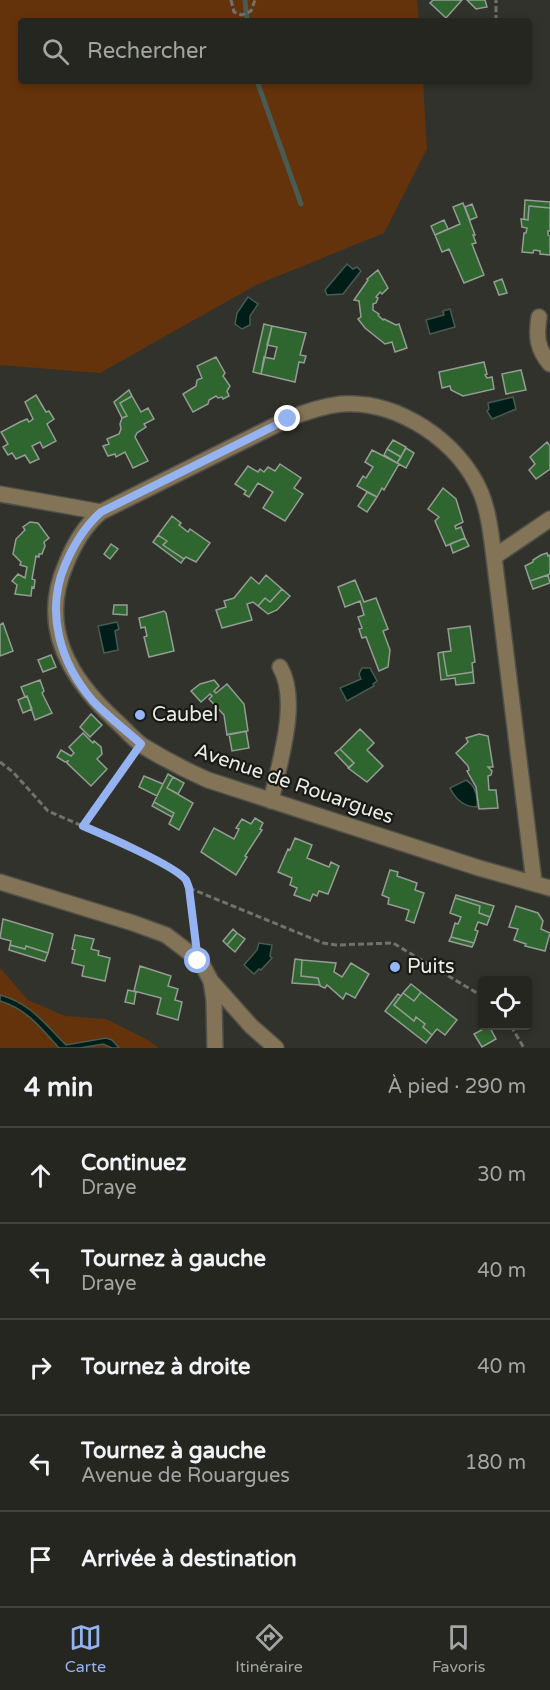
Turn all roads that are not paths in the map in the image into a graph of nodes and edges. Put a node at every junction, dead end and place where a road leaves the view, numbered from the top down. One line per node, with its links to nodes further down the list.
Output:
1 (539, 317): 2 (street)
2 (550, 364)
3 (0, 494): 4 (street)
4 (101, 512): 6 (street, Avenue de Rouargues); 8 (street, Avenue de Rouargues)
5 (550, 519): 6 (street)
6 (495, 557): 10 (street, Avenue de Rouargues)
7 (280, 667): 8 (street)
8 (271, 801): 10 (street, Avenue de Rouargues)
9 (0, 882): 12 (street)
10 (534, 882): 11 (street, Avenue de Rouargues)
11 (550, 888)
12 (211, 981): 13 (street); 14 (street)
13 (215, 1048)
14 (276, 1048)

